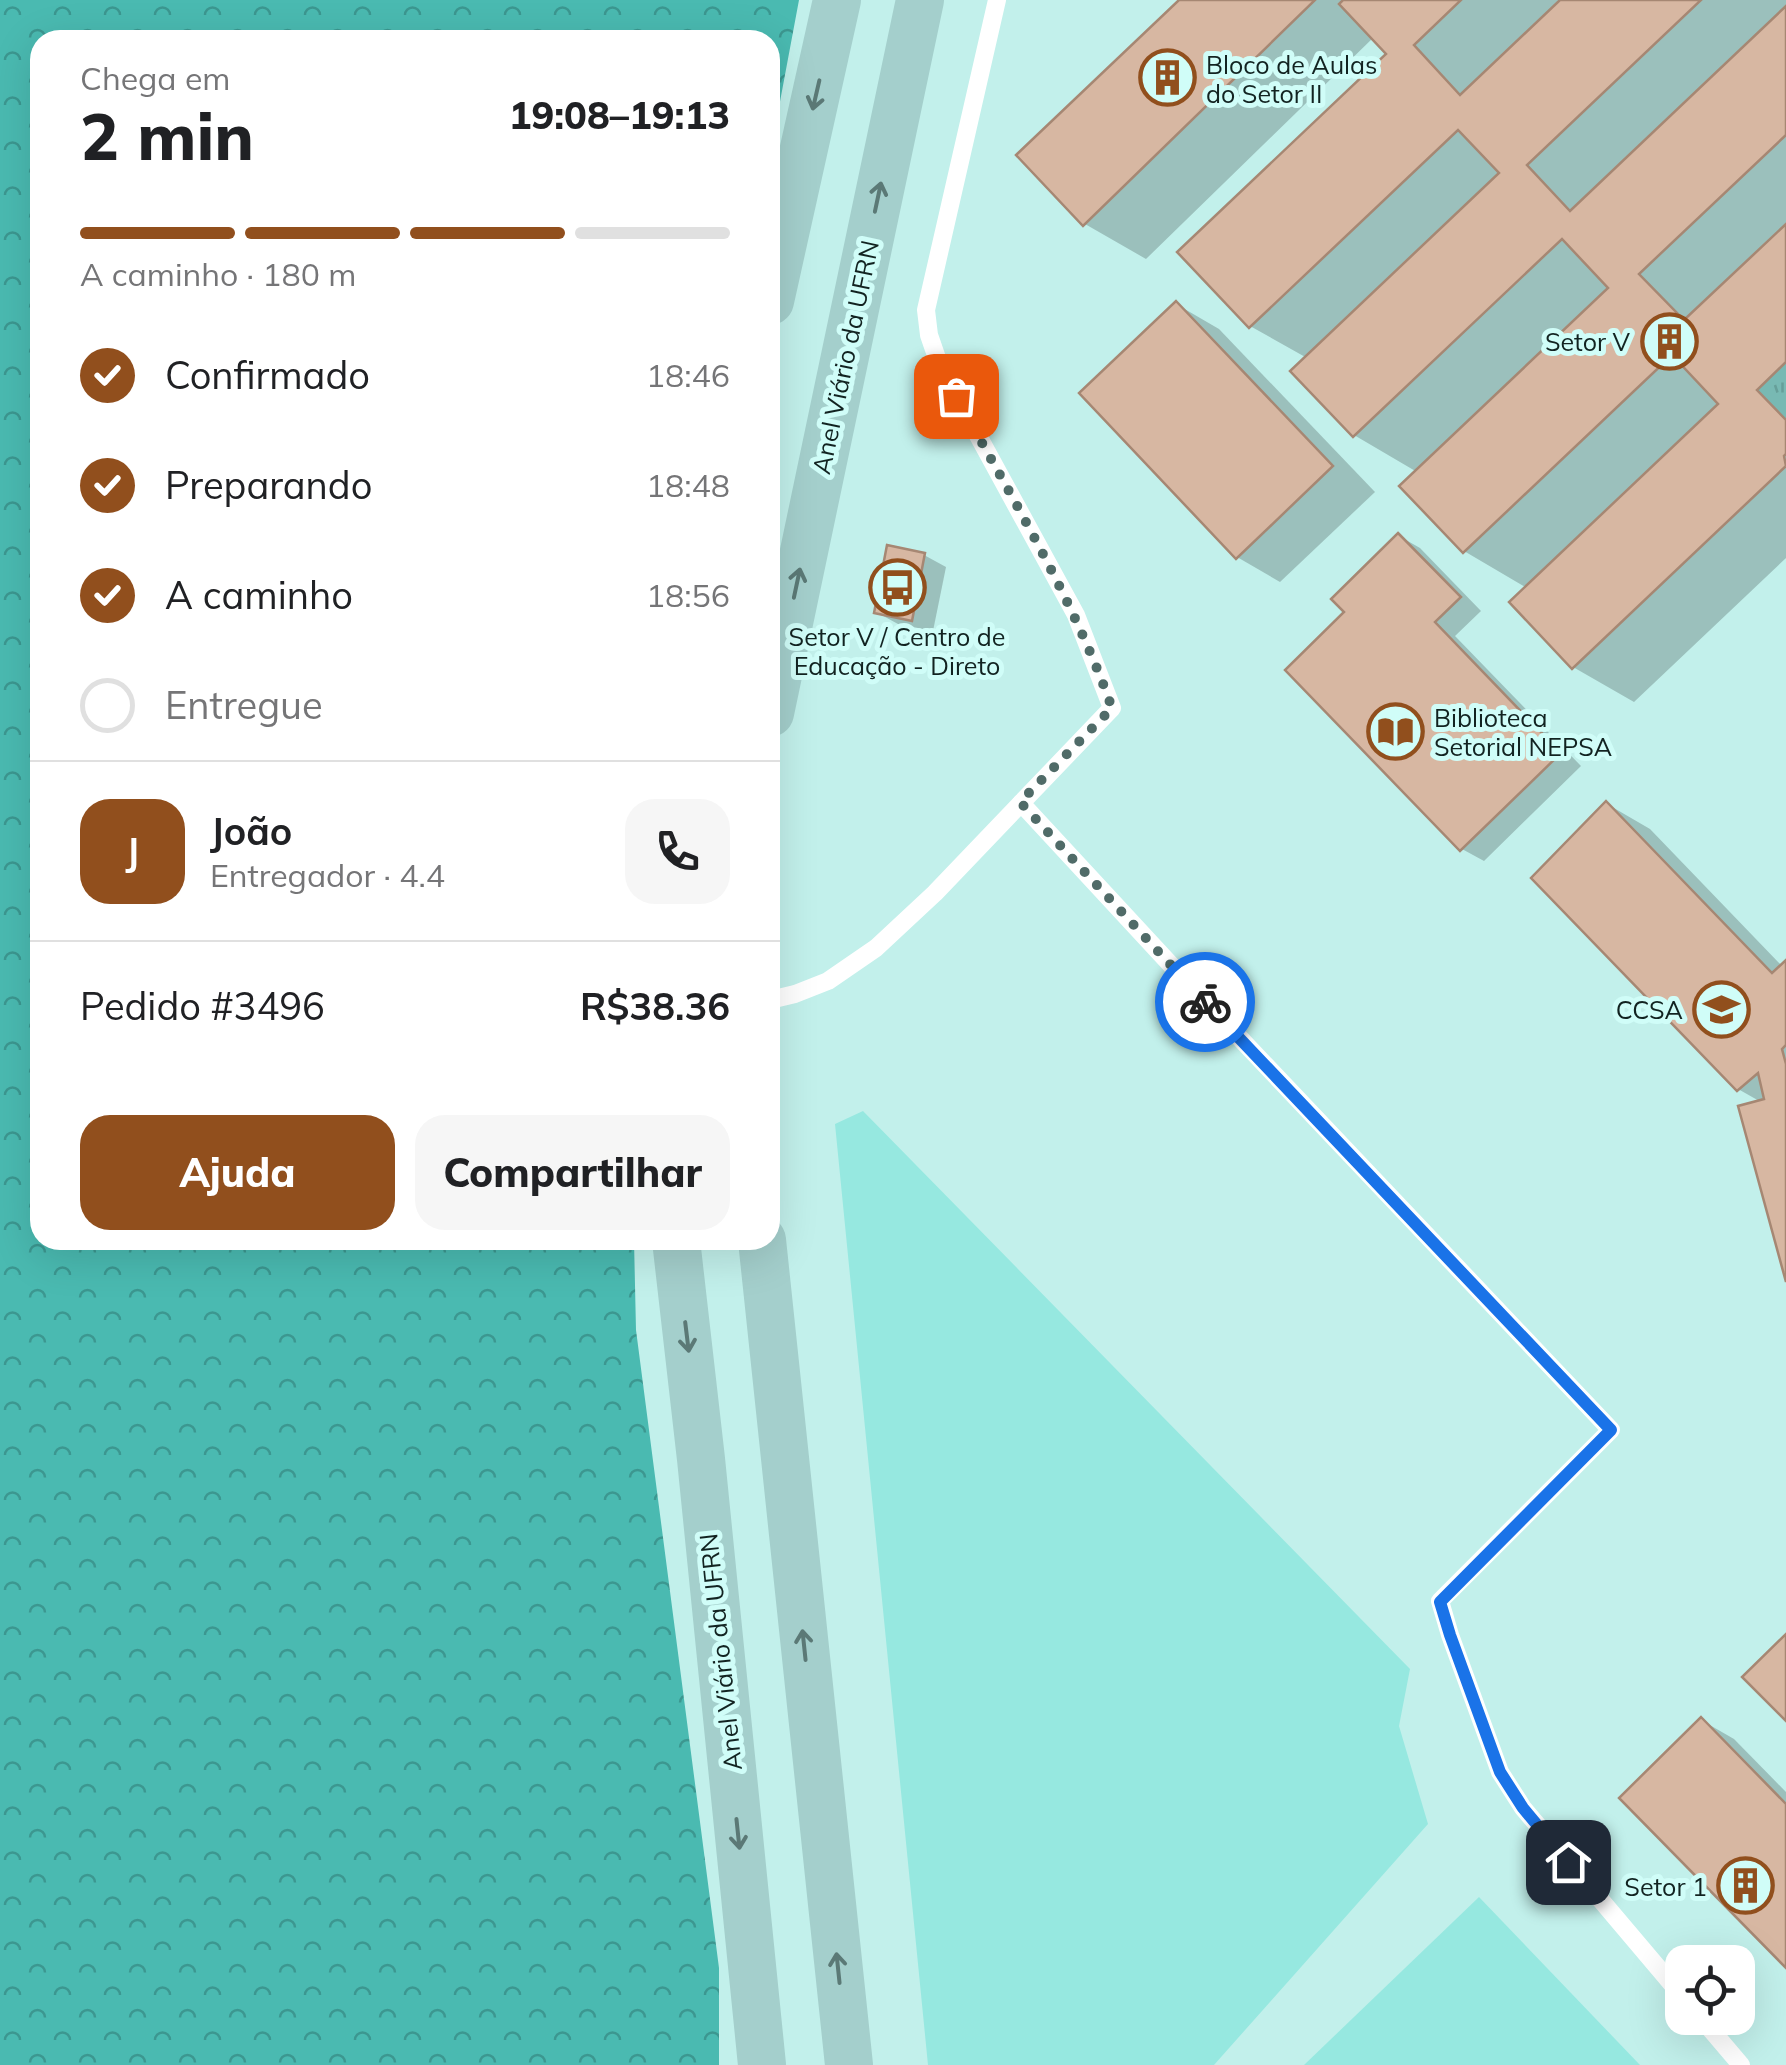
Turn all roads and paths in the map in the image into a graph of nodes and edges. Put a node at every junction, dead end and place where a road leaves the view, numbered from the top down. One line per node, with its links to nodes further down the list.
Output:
1 (836, 0): 4 (main road, one-way to 4)
2 (920, 0): 5 (main road, Anel Viário da UFRN, one-way to 2)
3 (997, 0): 6 (lane)
4 (780, 255)
5 (780, 665)
6 (1020, 802): 7 (lane); 10 (lane)
7 (780, 998)
8 (677, 1250): 12 (main road, Anel Viário da UFRN, one-way to 12)
9 (763, 1250): 13 (main road, one-way to 9)
10 (1665, 1976)
11 (1716, 2035): 14 (lane)
12 (762, 2065)
13 (849, 2065)
14 (1742, 2065)

